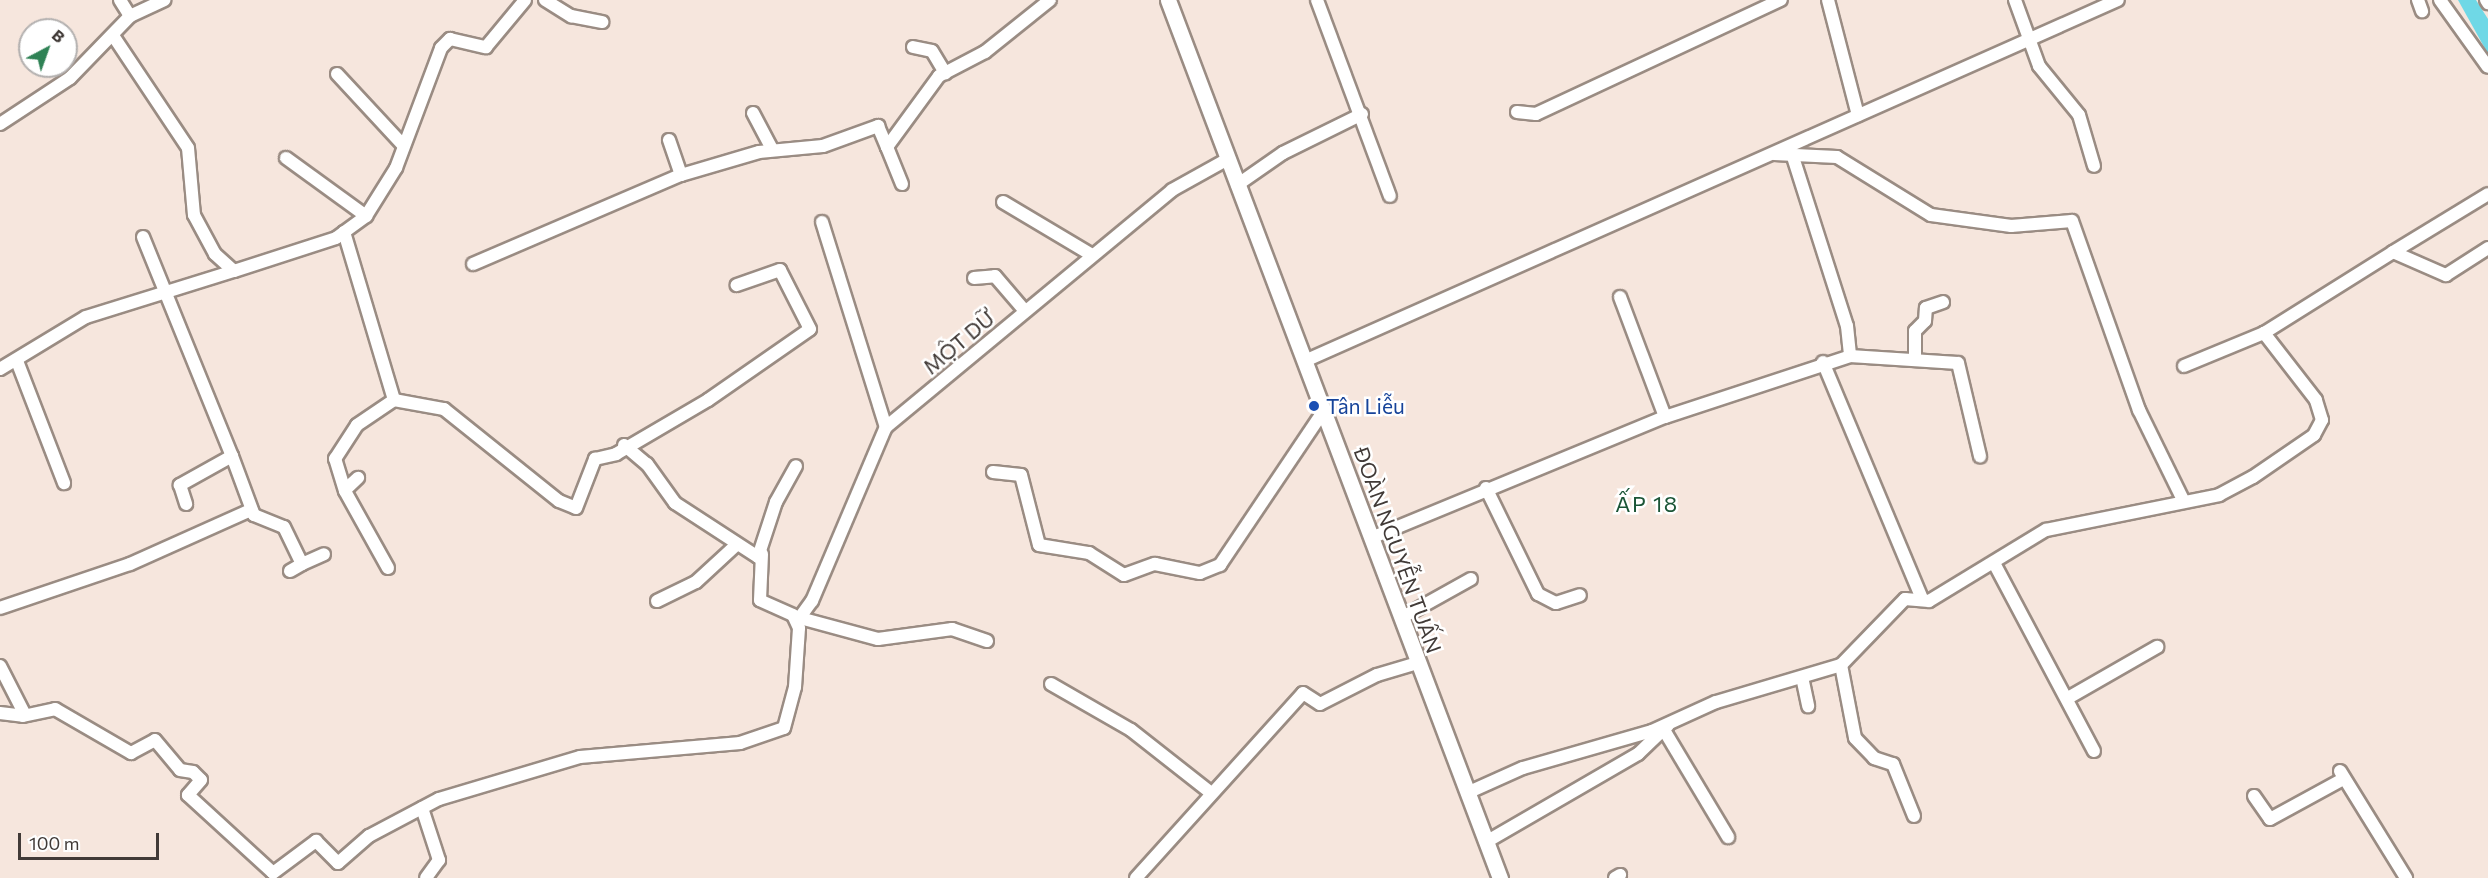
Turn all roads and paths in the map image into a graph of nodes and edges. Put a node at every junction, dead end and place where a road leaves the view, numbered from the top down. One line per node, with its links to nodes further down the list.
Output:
1 (120, 0): 13 (street)
2 (165, 0): 13 (street)
3 (525, 0): 27 (street)
4 (545, 0): 14 (street)
5 (1050, 0): 19 (street)
6 (1168, 0): 33 (main road, ĐOÀN NGUYỄN TUẤN)
7 (1317, 0): 23 (street)
8 (1781, 0): 21 (street)
9 (1828, 0): 24 (street)
10 (2015, 0): 16 (street)
11 (2118, 0): 16 (street)
12 (2440, 0): 18 (street)
13 (130, 16): 15 (street)
14 (602, 22)
15 (114, 37): 25 (street); 49 (street)
16 (2029, 40): 24 (street); 34 (street)
17 (913, 47): 19 (street)
18 (2488, 67)
19 (945, 73): 28 (street)
20 (337, 74): 27 (street)
21 (1517, 112)
22 (753, 114): 29 (street)
23 (1362, 114): 37 (street); 39 (street)
24 (1858, 114): 30 (street)
25 (0, 124)
26 (669, 140): 35 (street)
27 (404, 146): 41 (street)
28 (887, 147): 29 (street); 36 (street)
29 (772, 149): 35 (street)
30 (1773, 154): 31 (street); 59 (street)
31 (1793, 157): 57 (street); 77 (street)
32 (286, 158): 41 (street)
33 (1228, 159): 37 (main road, ĐOÀN NGUYỄN TUẤN); 47 (street, MỘT DỮ)
34 (2094, 166)
35 (681, 175): 48 (street)
36 (902, 184)
37 (1237, 185): 59 (main road, ĐOÀN NGUYỄN TUẤN)
38 (2488, 194): 46 (street)
39 (1390, 196)
40 (1003, 202): 47 (street)
41 (366, 216): 43 (street)
42 (822, 222): 67 (street)
43 (344, 232): 49 (street); 64 (street)
44 (143, 237): 52 (street)
45 (2488, 248): 46 (street)
46 (2393, 252): 56 (street)
47 (1092, 255): 55 (street, MỘT DỮ)
48 (473, 264)
49 (234, 271): 52 (street)
50 (974, 278): 55 (street)
51 (737, 285): 68 (street)
52 (168, 293): 60 (street); 69 (street)
53 (1620, 297): 66 (street)
54 (1943, 302): 58 (street)
55 (1024, 310): 67 (street, MỘT DỮ)
56 (2264, 333): 62 (street); 77 (street)
57 (1850, 356): 58 (street); 61 (street)
58 (1915, 359): 70 (street)
59 (1306, 360): 65 (main road, ĐOÀN NGUYỄN TUẤN)
60 (17, 361): 63 (street); 74 (street)
61 (1823, 362): 66 (street); 90 (street)
62 (2184, 366)
63 (0, 369)
64 (394, 400): 68 (street); 76 (street)
65 (1324, 410): 72 (street); 80 (main road, ĐOÀN NGUYỄN TUẤN)
66 (1665, 417): 75 (street)
67 (886, 427): 94 (street, MỘT DỮ)
68 (624, 445): 81 (street)
69 (232, 456): 78 (street); 79 (street)
70 (1980, 456)
71 (796, 466): 83 (street)
72 (993, 472)
73 (358, 478): 76 (street)
74 (64, 483)
75 (1486, 488): 80 (street); 89 (street)
76 (345, 490): 86 (street)
77 (2184, 502): 84 (street)
78 (186, 504)
79 (251, 510): 85 (street); 92 (street)
80 (1371, 538): 93 (main road, ĐOÀN NGUYỄN TUẤN)
81 (735, 546): 83 (street); 91 (street)
82 (324, 554): 85 (street)
83 (762, 554): 94 (street)
84 (1994, 563): 90 (street); 102 (street)
85 (302, 564): 87 (street)
86 (388, 568)
87 (290, 571)
88 (1471, 579): 93 (street)
89 (1580, 595)
90 (1922, 599): 98 (street)
91 (657, 601)
92 (0, 608)
93 (1401, 618): 97 (main road, ĐOÀN NGUYỄN TUẤN)
94 (799, 619): 95 (street); 111 (street, MỘT DỮ)
95 (987, 641)
96 (2157, 647): 102 (street)
97 (1417, 663): 108 (street); 109 (main road, ĐOÀN NGUYỄN TUẤN)
98 (1841, 665): 100 (street); 112 (street)
99 (0, 666): 104 (street)
100 (1802, 677): 103 (street); 106 (street)
101 (1051, 684): 108 (street)
102 (2068, 698): 107 (street)
103 (1808, 706)
104 (23, 711)
105 (0, 713): 111 (street, MỘT DỮ)
106 (1666, 728): 109 (street); 113 (street); 114 (street)
107 (2094, 752)
108 (1211, 793): 116 (street)
109 (1467, 793): 114 (main road, ĐOÀN NGUYỄN TUẤN)
110 (2254, 796): 118 (street)
111 (422, 808): 115 (street)
112 (1914, 816)
113 (1728, 837)
114 (1486, 842): 117 (main road, ĐOÀN NGUYỄN TUẤN)
115 (426, 878)
116 (1136, 878)
117 (1500, 878)
118 (2406, 878)

